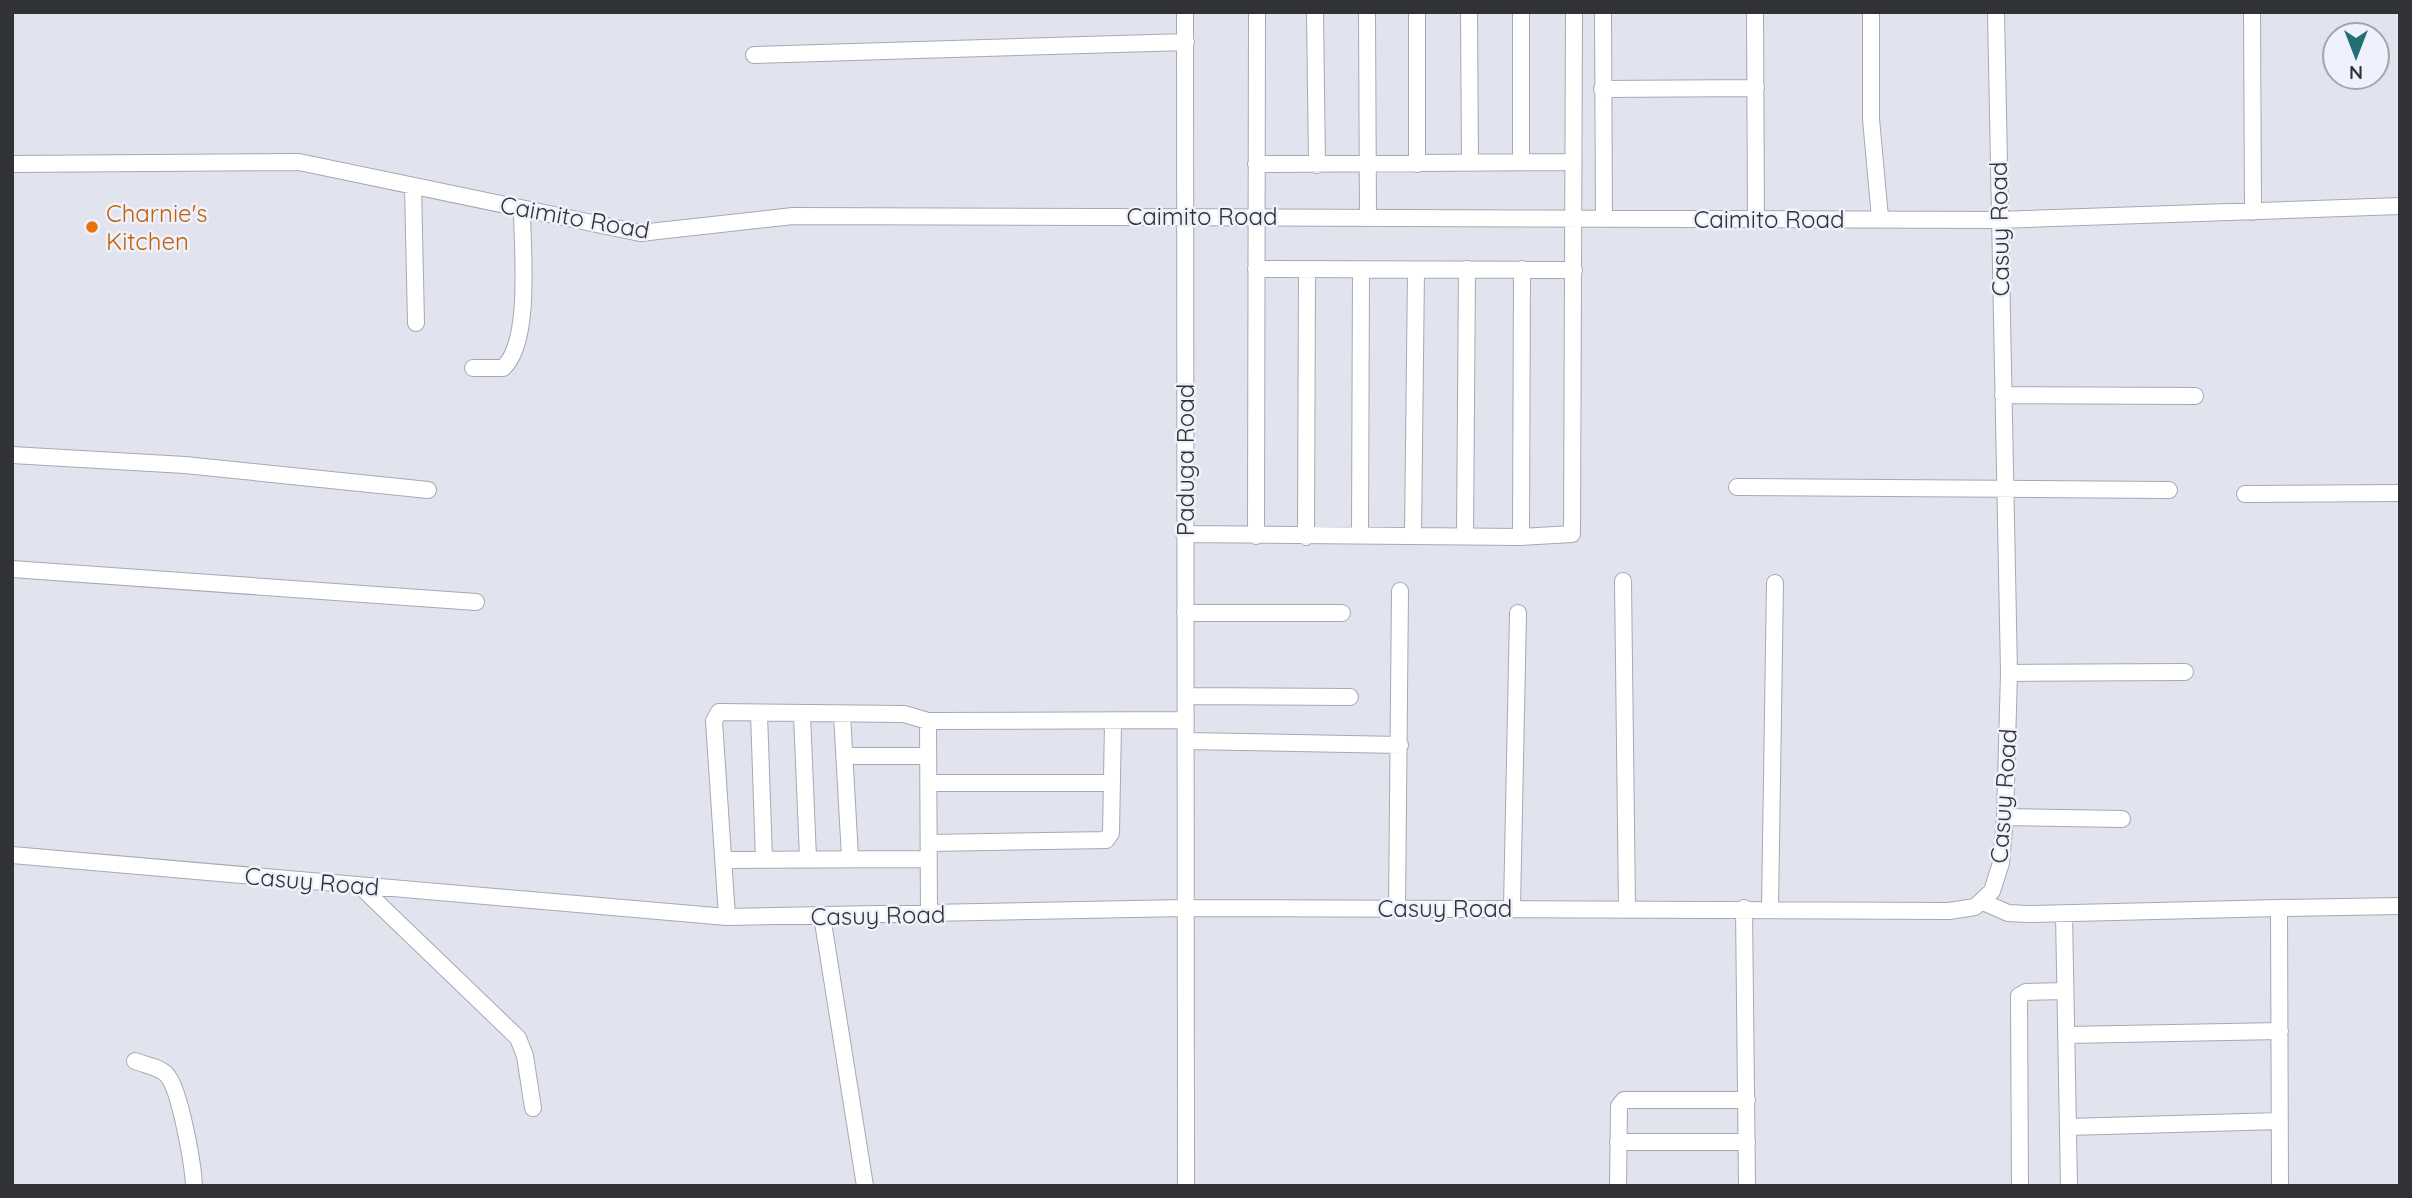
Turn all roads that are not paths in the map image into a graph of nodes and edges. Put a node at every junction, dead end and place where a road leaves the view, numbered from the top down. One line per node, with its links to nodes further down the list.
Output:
1 (1185, 12): 14 (street, Paduga Road)
2 (1257, 12): 22 (street)
3 (1315, 12): 23 (street)
4 (1367, 12): 25 (street)
5 (1417, 12): 24 (street)
6 (1469, 12): 20 (street)
7 (1521, 12): 18 (street)
8 (1574, 12): 19 (street)
9 (1603, 12): 17 (street)
10 (1755, 12): 16 (street)
11 (1871, 12): 35 (street)
12 (1996, 12): 37 (street, Casuy Road)
13 (2252, 12): 29 (street)
14 (1185, 42): 15 (street); 30 (street, Paduga Road)
15 (754, 55)
16 (1756, 88): 17 (street); 36 (street)
17 (1602, 89): 34 (street)
18 (1521, 162): 19 (street); 20 (street)
19 (1573, 162): 33 (street)
20 (1470, 163): 24 (street)
21 (12, 164): 26 (street, Caimito Road)
22 (1256, 164): 23 (street); 31 (street)
23 (1317, 164): 25 (street)
24 (1417, 164): 25 (street)
25 (1367, 165): 32 (street)
26 (413, 186): 28 (street, Caimito Road); 45 (street)
27 (2400, 206): 29 (street, Caimito Road)
28 (522, 209): 30 (street, Caimito Road); 46 (street)
29 (2253, 212): 37 (street, Caimito Road)
30 (1187, 216): 31 (street, Caimito Road); 56 (street, Paduga Road)
31 (1257, 216): 32 (street, Caimito Road); 38 (street)
32 (1368, 217): 33 (street, Caimito Road)
33 (1575, 218): 34 (street, Caimito Road); 44 (street)
34 (1604, 218): 36 (street, Caimito Road)
35 (1880, 218): 36 (street, Caimito Road); 37 (street, Caimito Road)
36 (1756, 220)
37 (1998, 220): 47 (street, Casuy Road)
38 (1256, 268): 41 (street); 57 (street)
39 (1467, 269): 40 (street); 43 (street); 60 (street)
40 (1522, 269): 44 (street); 62 (street)
41 (1307, 270): 42 (street); 61 (street)
42 (1361, 270): 43 (street); 58 (street)
43 (1416, 270): 59 (street)
44 (1574, 270): 62 (street)
45 (416, 323)
46 (473, 368)
47 (2003, 395): 48 (street); 51 (street, Casuy Road)
48 (2195, 396)
49 (12, 455): 52 (street)
50 (1737, 487): 51 (street)
51 (2004, 488): 53 (street); 72 (street, Casuy Road)
52 (428, 490)
53 (2169, 490)
54 (2400, 493): 55 (street)
55 (2245, 494)
56 (1184, 534): 57 (street); 69 (street, Paduga Road)
57 (1256, 536): 61 (street)
58 (1360, 536): 59 (street); 61 (street)
59 (1413, 536): 60 (street)
60 (1465, 536): 62 (street)
61 (1306, 537)
62 (1521, 537)
63 (12, 569): 67 (street)
64 (1623, 581): 100 (street)
65 (1776, 583): 102 (street)
66 (1400, 591): 82 (street)
67 (476, 602)
68 (1342, 612): 69 (street)
69 (1185, 613): 73 (street, Paduga Road)
70 (1518, 613): 99 (street)
71 (2185, 672): 72 (street)
72 (2009, 673): 87 (street, Casuy Road)
73 (1186, 696): 74 (street); 78 (street, Paduga Road)
74 (1349, 697)
75 (759, 714): 77 (street); 93 (street); 94 (street)
76 (842, 714): 77 (street); 79 (street); 83 (street)
77 (802, 715): 92 (street)
78 (1186, 720): 80 (street); 81 (street, Paduga Road)
79 (928, 721): 80 (street); 84 (street)
80 (1113, 723): 86 (street)
81 (1186, 741): 82 (street); 98 (street, Paduga Road)
82 (1400, 746): 104 (street)
83 (845, 756): 84 (street); 91 (street)
84 (928, 756): 85 (street)
85 (929, 783): 86 (street); 89 (street)
86 (1112, 783): 89 (street)
87 (2005, 817): 88 (street); 96 (street, Casuy Road)
88 (2122, 820)
89 (929, 851): 91 (street); 106 (street)
90 (12, 855): 95 (street, Casuy Road)
91 (850, 857): 92 (street)
92 (808, 858): 93 (street)
93 (764, 859): 94 (street)
94 (726, 860): 108 (street)
95 (359, 886): 108 (street, Casuy Road); 114 (street)
96 (1983, 902): 102 (street, Casuy Road); 105 (street)
97 (2400, 906): 103 (street)
98 (1185, 908): 104 (street, Casuy Road); 106 (street, Casuy Road); 121 (street, Paduga Road)
99 (1512, 908): 100 (street, Casuy Road); 104 (street, Casuy Road)
100 (1627, 908): 101 (street, Casuy Road)
101 (1744, 908): 102 (street, Casuy Road); 113 (street)
102 (1770, 908)
103 (2279, 908): 105 (street); 110 (street)
104 (1397, 909)
105 (2063, 914): 109 (street)
106 (929, 915): 107 (street, Casuy Road)
107 (822, 916): 108 (street, Casuy Road); 120 (street)
108 (727, 917)
109 (2065, 991): 111 (street); 124 (street)
110 (2280, 1031): 111 (street); 115 (street)
111 (2066, 1035): 116 (street)
112 (135, 1062): 119 (street)
113 (1747, 1100): 117 (street); 118 (street)
114 (533, 1108)
115 (2280, 1121): 116 (street); 126 (street)
116 (2068, 1127): 125 (street)
117 (1618, 1142): 118 (street); 122 (street)
118 (1747, 1142): 123 (street)
119 (194, 1186)
120 (865, 1186)
121 (1186, 1186)
122 (1618, 1186)
123 (1747, 1186)
124 (2020, 1186)
125 (2069, 1186)
126 (2280, 1186)

